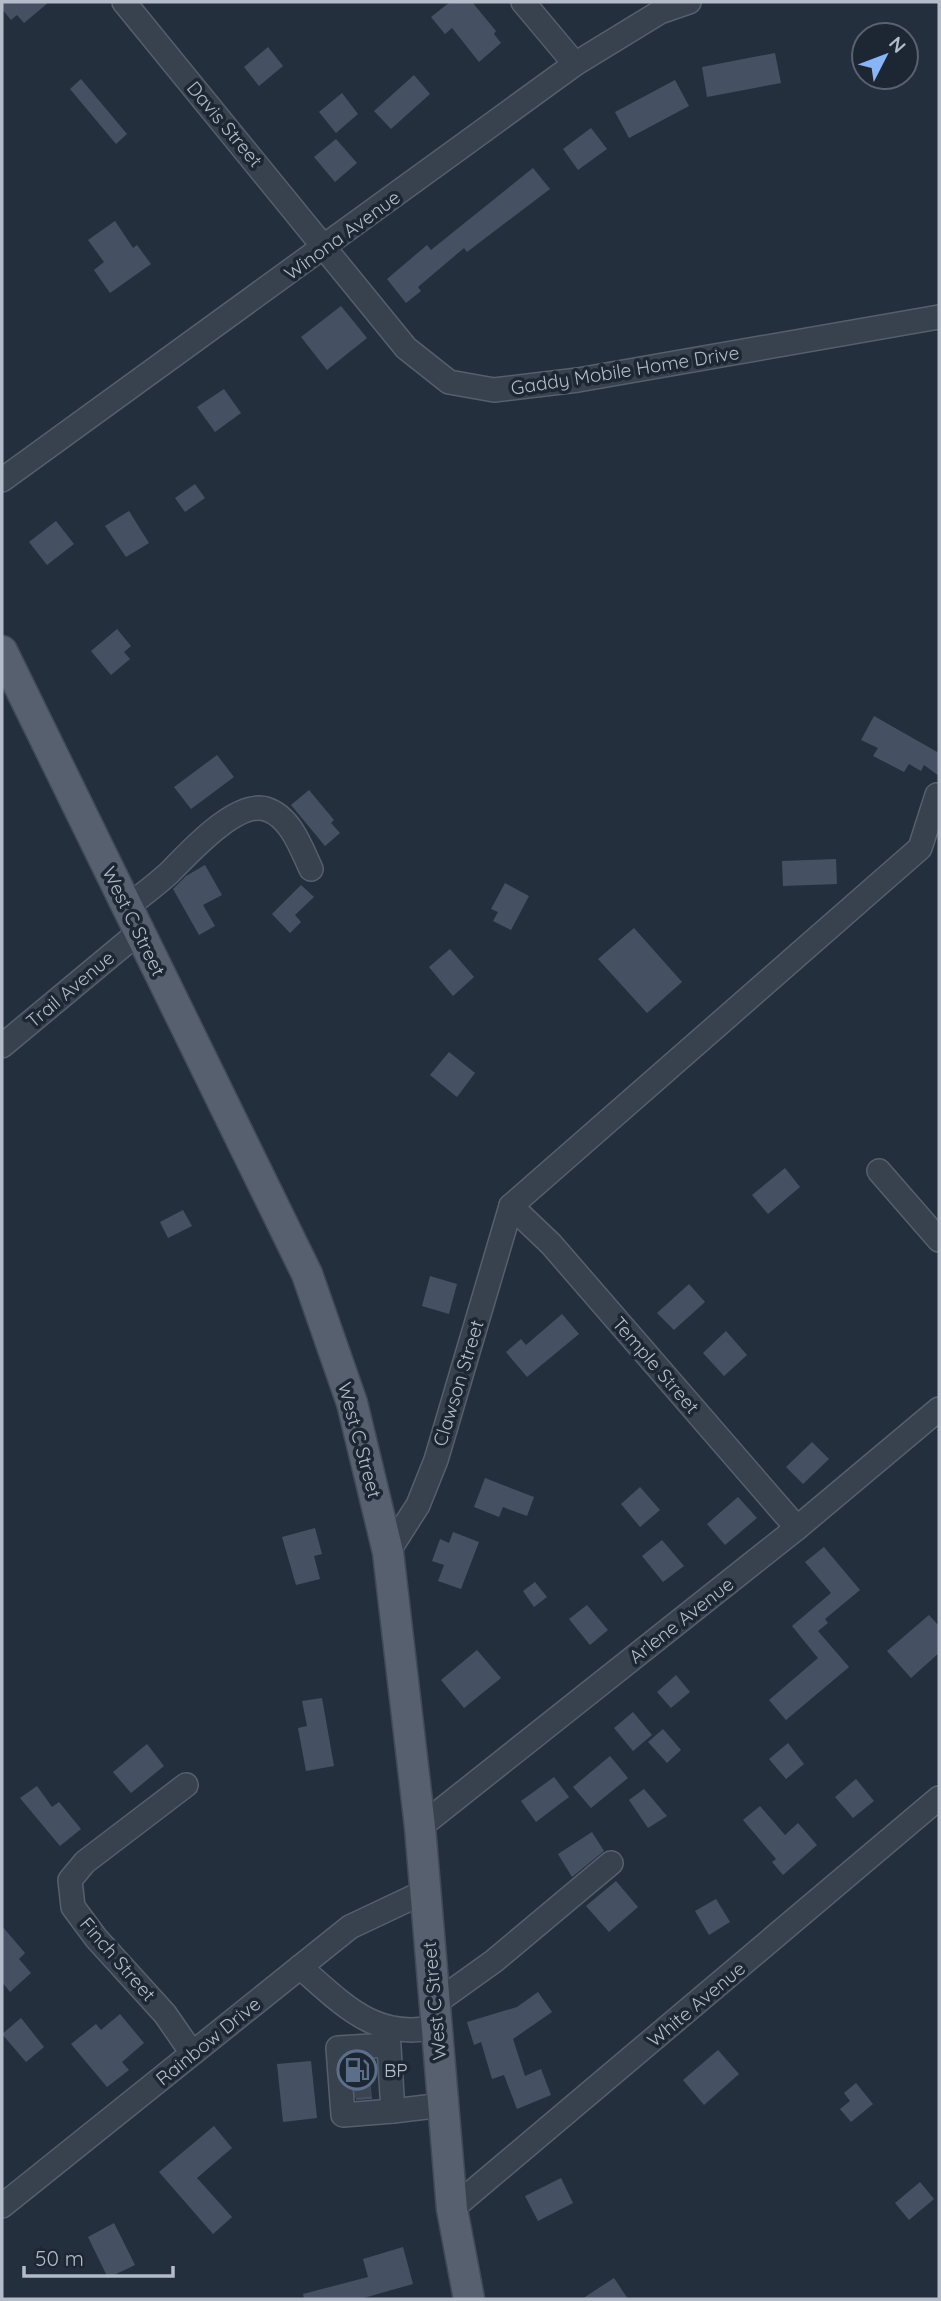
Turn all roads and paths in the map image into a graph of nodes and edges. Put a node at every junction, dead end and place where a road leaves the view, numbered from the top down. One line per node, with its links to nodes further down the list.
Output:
1 (523, 2): 4 (street)
2 (688, 2): 4 (street, Winona Avenue)
3 (126, 3): 5 (street, Davis Street)
4 (575, 64): 5 (street, Winona Avenue)
5 (327, 247): 6 (street, Gaddy Mobile Home Drive); 7 (street, Winona Avenue)
6 (939, 317)
7 (2, 480)
8 (2, 651): 11 (main road, West C Street)
9 (937, 795): 14 (street)
10 (311, 869): 11 (street, Trail Avenue)
11 (133, 920): 12 (street, Trail Avenue); 18 (main road, West C Street)
12 (2, 1046)
13 (879, 1171): 15 (street)
14 (511, 1206): 17 (street, Temple Street); 18 (street, Clawson Street)
15 (939, 1240)
16 (939, 1409): 17 (street, Arlene Avenue)
17 (797, 1528): 21 (street, Arlene Avenue)
18 (388, 1552): 21 (main road, West C Street)
19 (186, 1785): 27 (street, Finch Street)
20 (939, 1798): 32 (street, White Avenue)
21 (420, 1828): 23 (main road, West C Street)
22 (611, 1863): 25 (street)
23 (424, 1892): 24 (street, Rainbow Drive); 25 (main road, West C Street)
24 (300, 1967): 26 (street); 27 (street, Rainbow Drive)
25 (435, 2016): 26 (street); 29 (main road, West C Street)
26 (388, 2037): 28 (street); 28 (street)
27 (192, 2053): 31 (street, Rainbow Drive)
28 (362, 2086): 30 (street); 30 (street)
29 (443, 2105): 30 (street); 32 (main road, West C Street)
30 (393, 2111)
31 (2, 2206)
32 (452, 2209): 33 (main road, West C Street)
33 (469, 2299)

